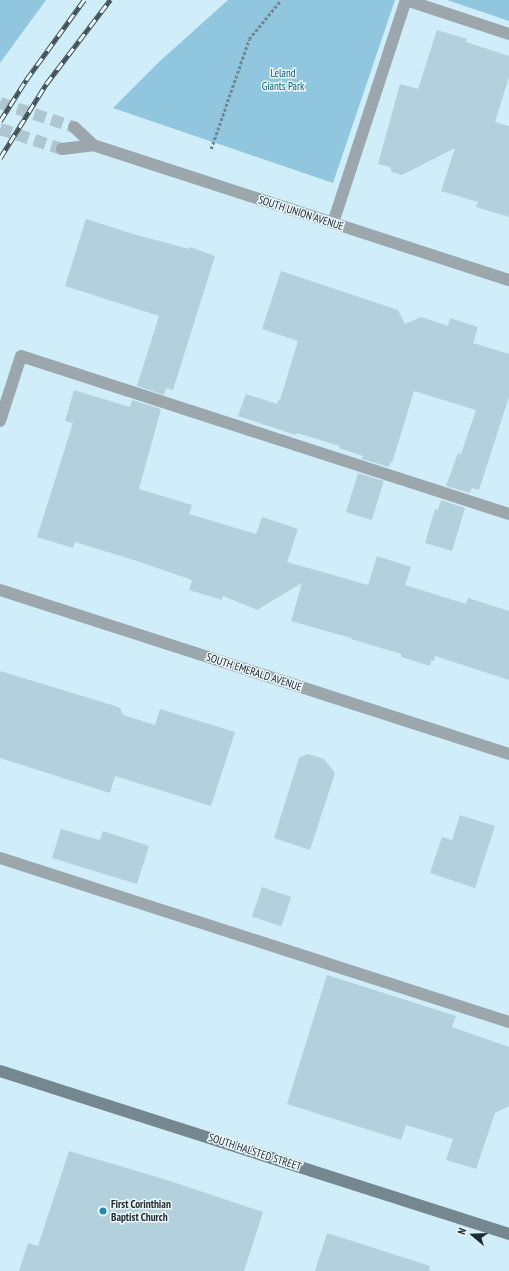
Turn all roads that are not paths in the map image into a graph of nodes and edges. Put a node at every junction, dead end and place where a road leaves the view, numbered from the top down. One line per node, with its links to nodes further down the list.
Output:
1 (509, 34): 5 (street)
2 (74, 127): 3 (street, SOUTH UNION AVENUE)
3 (93, 146): 4 (street, SOUTH UNION AVENUE); 5 (street, SOUTH UNION AVENUE)
4 (62, 149)
5 (333, 223): 6 (street, SOUTH UNION AVENUE)
6 (509, 280)
7 (0, 421): 8 (street)
8 (509, 514)
9 (0, 590): 10 (street, SOUTH EMERALD AVENUE)
10 (509, 754)
11 (0, 858): 12 (street)
12 (509, 1022)
13 (0, 1071): 14 (main road, SOUTH HALSTED STREET)
14 (509, 1234)

